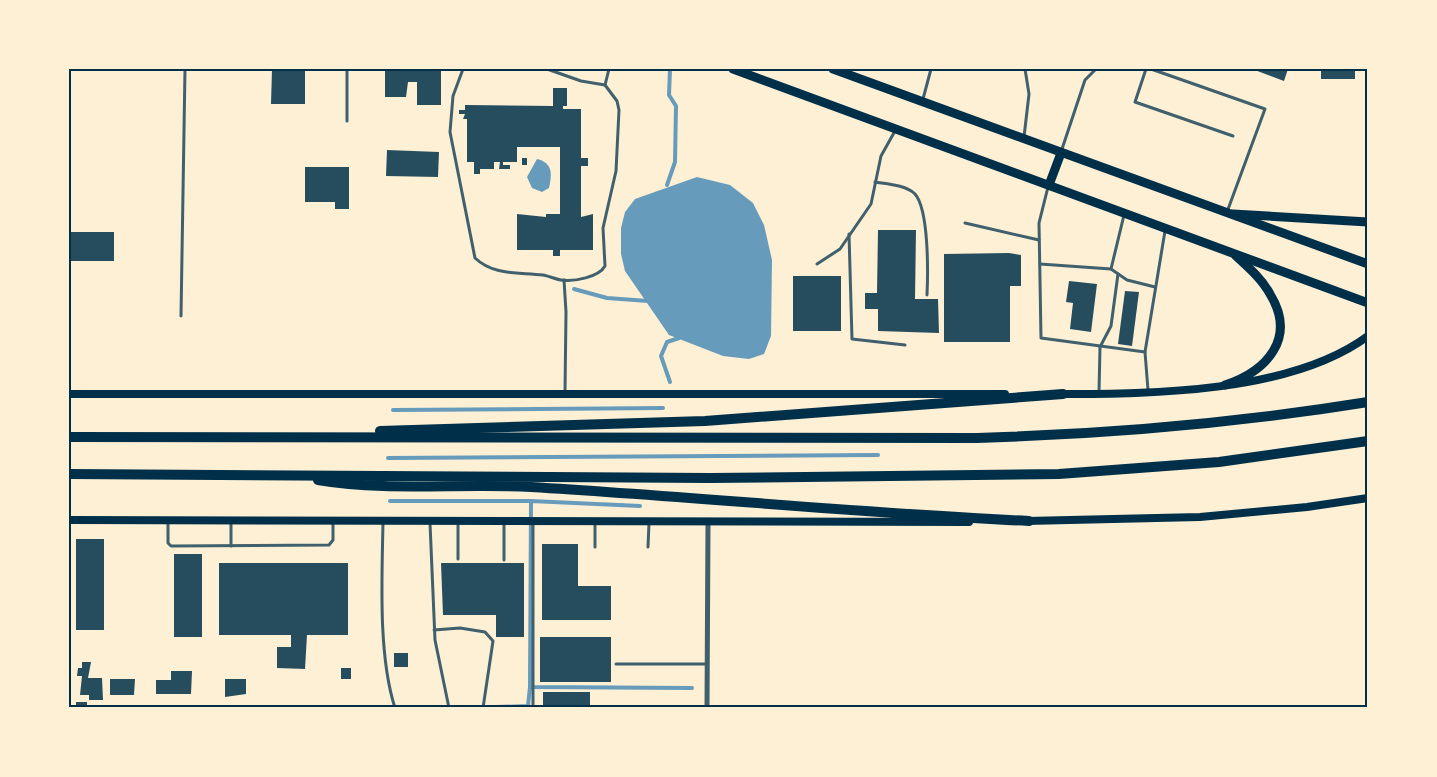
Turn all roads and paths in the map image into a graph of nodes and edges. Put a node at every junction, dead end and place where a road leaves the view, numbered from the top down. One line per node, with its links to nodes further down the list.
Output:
1 (185, 69): 39 (lane)
2 (347, 69): 15 (lane)
3 (464, 69): 35 (lane)
4 (547, 69): 13 (lane)
5 (609, 69): 13 (lane)
6 (733, 69): 16 (highway)
7 (833, 69): 14 (highway)
8 (931, 69): 14 (lane)
9 (1025, 69): 18 (lane)
10 (1096, 69): 19 (lane)
11 (1146, 69): 17 (lane)
12 (1151, 69): 23 (lane)
13 (605, 85): 35 (lane)
14 (923, 102): 18 (highway)
15 (347, 122)
16 (896, 130): 20 (lane); 21 (highway)
17 (1233, 136)
18 (1024, 139): 19 (highway)
19 (1061, 153): 21 (highway); 23 (highway)
20 (875, 182): 27 (lane); 37 (lane)
21 (1049, 185): 22 (highway); 28 (lane)
22 (1125, 213): 26 (highway); 33 (lane)
23 (1226, 214): 24 (highway); 32 (highway)
24 (1368, 222)
25 (965, 223): 28 (lane)
26 (1166, 230): 29 (highway); 36 (lane)
27 (849, 234): 30 (lane); 41 (lane)
28 (1039, 240): 31 (lane)
29 (1235, 254): 38 (highway); 44 (highway)
30 (817, 264)
31 (1040, 264): 33 (lane); 42 (lane)
32 (1368, 264)
33 (1111, 269): 34 (lane)
34 (1118, 274): 36 (lane); 42 (lane)
35 (564, 280): 48 (lane)
36 (1155, 287): 43 (lane)
37 (927, 295)
38 (1368, 303)
39 (181, 316)
40 (1368, 336): 44 (main road)
41 (905, 345)
42 (1100, 347): 43 (lane); 46 (lane)
43 (1145, 352): 45 (lane)
44 (1225, 385): 45 (main road)
45 (1148, 390): 46 (main road)
46 (1100, 392): 49 (main road)
47 (69, 394): 48 (main road)
48 (564, 394): 49 (main road)
49 (1063, 394): 52 (highway)
50 (1368, 402): 52 (highway)
51 (69, 437): 52 (highway)
52 (288, 437)
53 (1368, 441): 55 (highway)
54 (69, 474): 55 (highway)
55 (288, 474): 63 (highway)
56 (1368, 498): 63 (main road)
57 (69, 520): 58 (main road)
58 (168, 521): 59 (main road); 70 (lane)
59 (231, 521): 60 (main road); 70 (lane)
60 (333, 521): 61 (main road); 70 (lane)
61 (382, 521): 62 (main road); 78 (lane)
62 (430, 521): 64 (main road); 75 (lane)
63 (1029, 521): 69 (main road)
64 (458, 522): 65 (main road); 73 (lane)
65 (504, 522): 66 (main road); 74 (lane)
66 (533, 522): 67 (main road); 81 (lane)
67 (595, 523): 68 (main road); 71 (lane)
68 (649, 523): 69 (main road); 72 (lane)
69 (708, 524): 77 (street)
70 (231, 546)
71 (595, 547)
72 (648, 547)
73 (458, 559)
74 (504, 560)
75 (434, 630): 79 (lane); 80 (lane)
76 (616, 664): 77 (lane)
77 (707, 664): 82 (street)
78 (395, 708)
79 (449, 708)
80 (483, 708)
81 (533, 708)
82 (707, 708)

